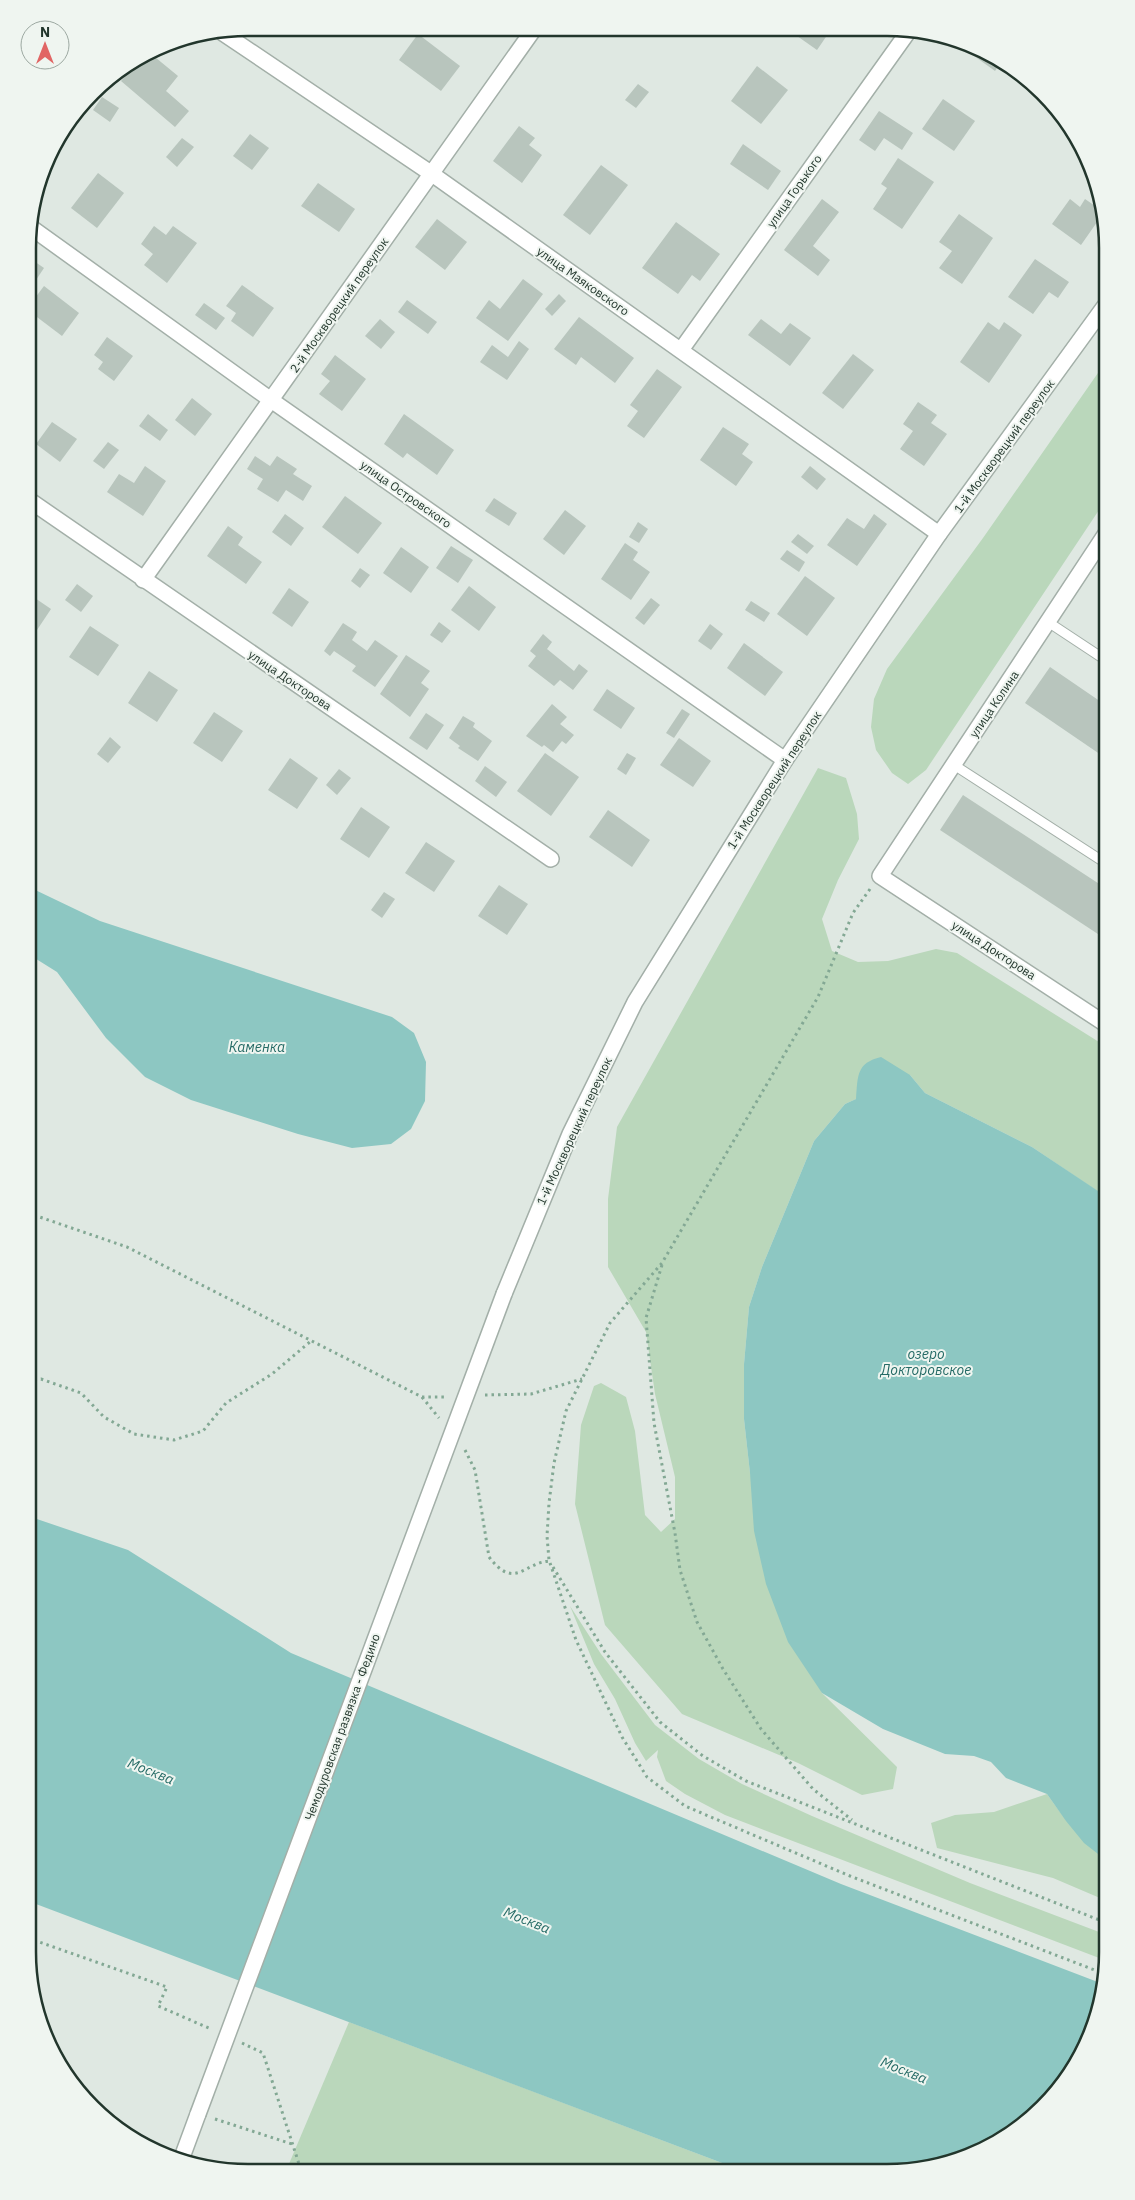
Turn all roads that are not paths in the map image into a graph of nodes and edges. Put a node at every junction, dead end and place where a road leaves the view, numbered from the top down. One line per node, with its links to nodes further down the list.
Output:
1 (529, 36): 4 (street, 2-й Москворецкий переулок)
2 (230, 37): 4 (street, улица Маяковского)
3 (904, 37): 7 (street, улица Горького)
4 (432, 174): 7 (street, улица Маяковского); 8 (street, 2-й Москворецкий переулок)
5 (37, 232): 8 (street, улица Островского)
6 (1099, 315): 10 (street, 1-й Москворецкий переулок)
7 (681, 350): 10 (street, улица Маяковского)
8 (271, 400): 12 (street, 2-й Москворецкий переулок); 15 (street, улица Островского)
9 (36, 505): 12 (street, улица Докторова)
10 (939, 534): 15 (street, 1-й Москворецкий переулок)
11 (1099, 544): 13 (street, улица Колина)
12 (143, 580): 17 (street, улица Докторова)
13 (1048, 622): 14 (lane); 16 (street, улица Колина)
14 (1099, 656)
15 (785, 760): 21 (street, 1-й Москворецкий переулок)
16 (954, 764): 18 (lane); 19 (street, улица Колина)
17 (551, 859)
18 (1099, 859)
19 (880, 876): 20 (street, улица Докторова)
20 (1099, 1020)
21 (504, 1294): 22 (street, Чемодуровская развязка - Федино, bridge)
22 (183, 2153)

